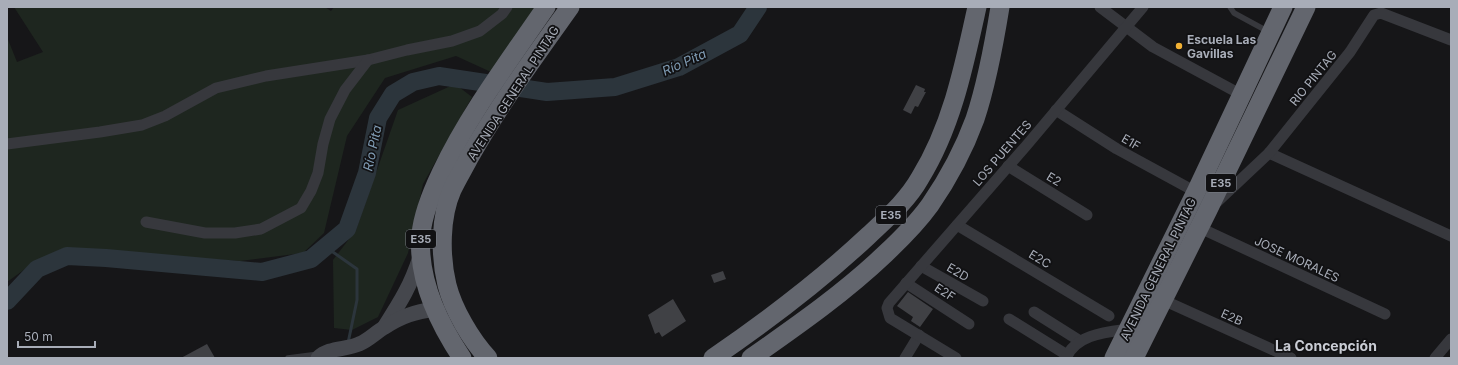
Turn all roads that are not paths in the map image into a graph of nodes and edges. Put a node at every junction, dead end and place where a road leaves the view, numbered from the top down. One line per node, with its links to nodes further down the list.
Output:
1 (507, 7): 14 (street)
2 (546, 7): 15 (highway, AVENIDA GENERAL PINTAG / E35)
3 (570, 7): 15 (highway, AVENIDA GENERAL PINTAG / E35)
4 (977, 7): 49 (highway, E35)
5 (1000, 7): 50 (highway, E35)
6 (1100, 7): 11 (street)
7 (1143, 7): 11 (street, LOS PUENTES)
8 (1230, 7): 12 (lane)
9 (1283, 7): 12 (highway, AVENIDA GENERAL PINTAG / E35)
10 (1306, 7): 22 (highway, AVENIDA GENERAL PINTAG / E35)
11 (1127, 27): 16 (street); 17 (street, LOS PUENTES)
12 (1271, 33): 16 (highway, AVENIDA GENERAL PINTAG / E35)
13 (1451, 40): 19 (street, RIO PINTAG)
14 (368, 60): 18 (street); 24 (street)
15 (518, 64): 28 (highway, AVENIDA GENERAL PINTAG / E35); 48 (highway, AVENIDA GENERAL PINTAG / E35)
16 (1242, 95): 21 (highway, AVENIDA GENERAL PINTAG / E35)
17 (1056, 110): 20 (street, LOS PUENTES); 21 (street, E1F)
18 (7, 144)
19 (1269, 152): 22 (street, RIO PINTAG); 27 (street)
20 (1008, 166): 23 (street, E2); 25 (street, LOS PUENTES)
21 (1196, 192): 40 (highway, AVENIDA GENERAL PINTAG / E35)
22 (1208, 210): 26 (highway, AVENIDA GENERAL PINTAG / E35)
23 (1087, 214)
24 (146, 222)
25 (957, 225): 29 (street, LOS PUENTES); 36 (street, E2C)
26 (1198, 227): 31 (highway, AVENIDA GENERAL PINTAG / E35); 35 (street, JOSE MORALES)
27 (1451, 236)
28 (421, 254): 33 (highway, AVENIDA GENERAL PINTAG / E35); 39 (street)
29 (921, 266): 30 (street, LOS PUENTES); 32 (street, E2D)
30 (906, 283): 38 (street, E2F); 41 (street, LOS PUENTES)
31 (1163, 300): 54 (highway, AVENIDA GENERAL PINTAG / E35); 55 (street, E2B)
32 (983, 301)
33 (435, 309): 39 (street); 47 (highway, AVENIDA GENERAL PINTAG / E35)
34 (1034, 312): 43 (street)
35 (1385, 314)
36 (1109, 316)
37 (1009, 319): 45 (street)
38 (970, 324)
39 (383, 328): 44 (street)
40 (1129, 329): 43 (street); 53 (highway, AVENIDA GENERAL PINTAG / E35)
41 (919, 335): 51 (street); 52 (street)
42 (1451, 339): 56 (street)
43 (1080, 341): 45 (street)
44 (324, 354): 46 (lane)
45 (1067, 357)
46 (288, 358)
47 (462, 358)
48 (488, 358)
49 (713, 358)
50 (751, 358)
51 (905, 358)
52 (956, 358)
53 (1114, 358)
54 (1134, 358)
55 (1291, 358)
56 (1435, 358)

